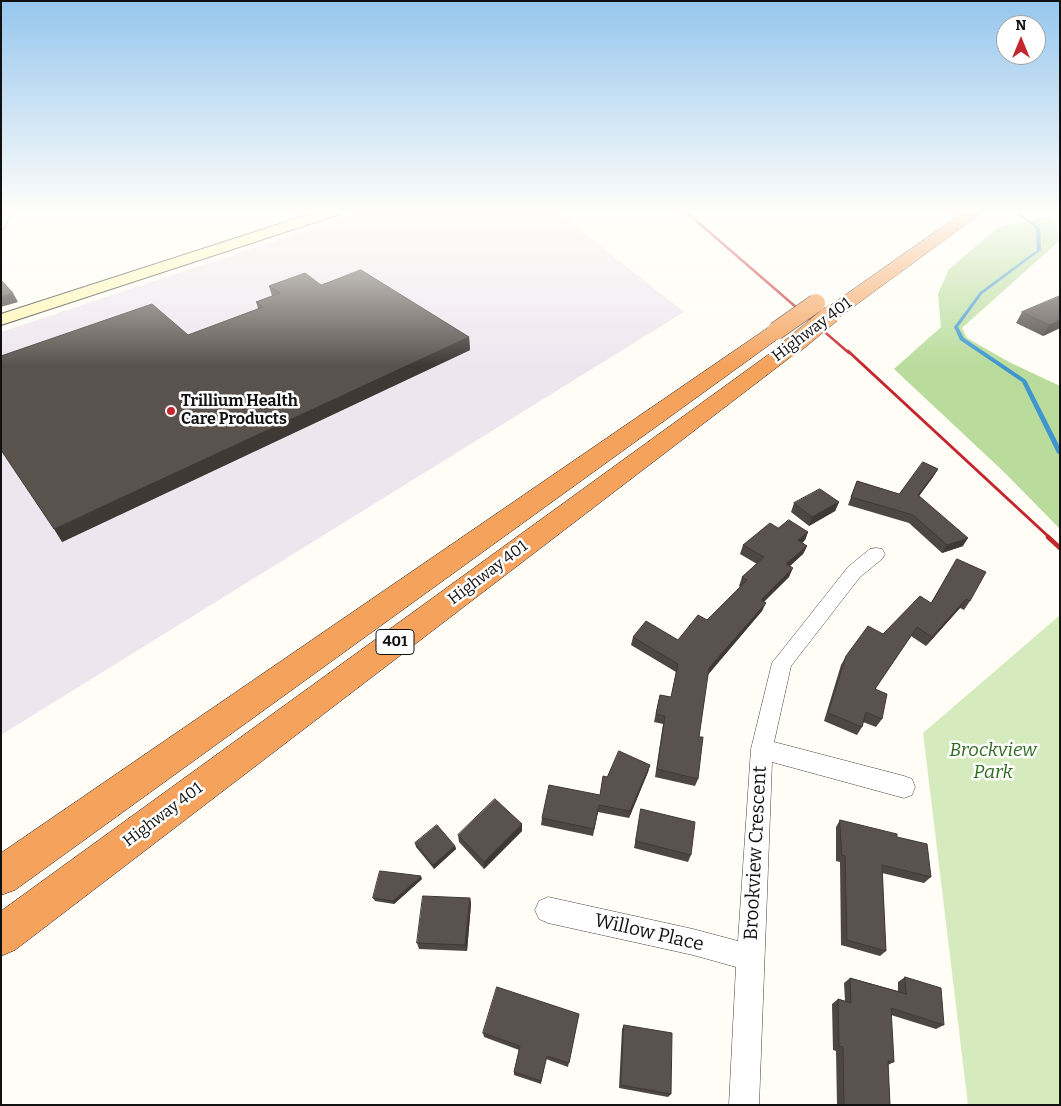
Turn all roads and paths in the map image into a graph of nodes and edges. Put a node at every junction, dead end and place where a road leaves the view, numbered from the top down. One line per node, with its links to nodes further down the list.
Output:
1 (177, 263): 5 (main road)
2 (896, 263): 4 (highway, Highway 401 / 401)
3 (832, 291): 4 (highway, Highway 401 / 401)
4 (824, 309): 6 (highway, Highway 401 / 401, bridge)
5 (1, 320)
6 (783, 340): 10 (highway, Highway 401 / 401); 12 (highway, Highway 401 / 401)
7 (876, 554): 8 (street)
8 (762, 749): 9 (street, Brookview Crescent); 13 (street, Brookview Crescent)
9 (904, 787)
10 (1, 876)
11 (548, 910): 13 (street, Willow Place)
12 (1, 936)
13 (750, 958): 14 (street, Brookview Crescent)
14 (744, 1105)

